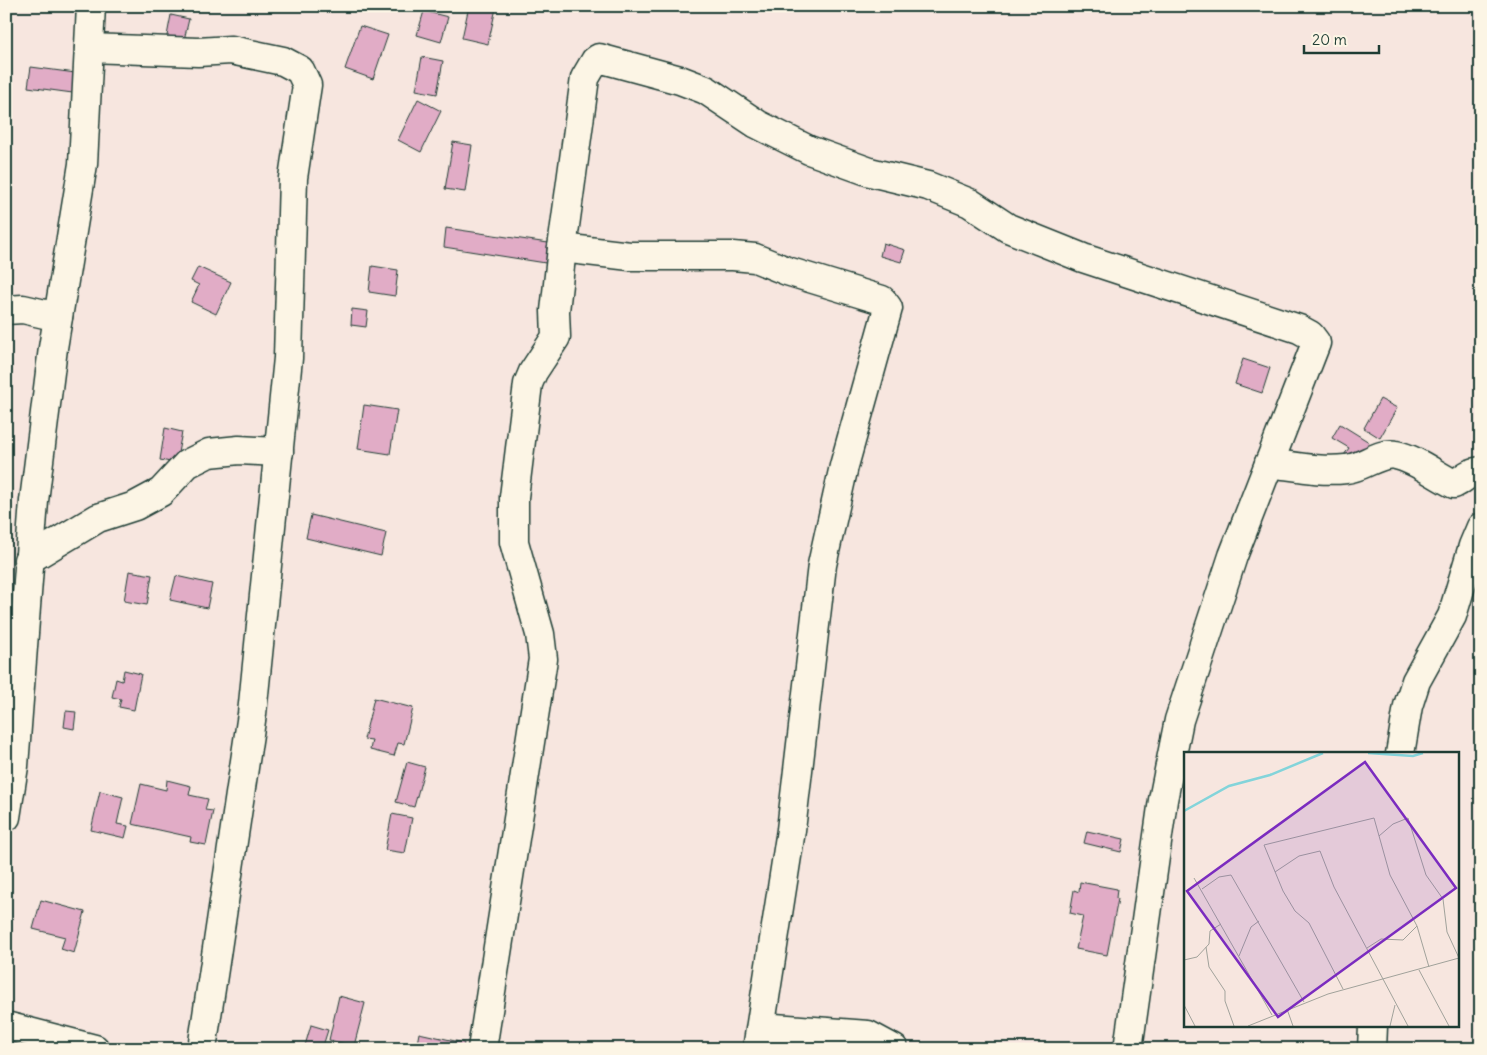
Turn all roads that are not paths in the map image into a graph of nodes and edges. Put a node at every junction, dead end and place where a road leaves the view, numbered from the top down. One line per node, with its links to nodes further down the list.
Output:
1 (91, 6): 2 (street)
2 (89, 48): 5 (street); 6 (street)
3 (562, 248): 7 (street); 15 (street); 18 (street)
4 (6, 310): 5 (street)
5 (58, 317): 10 (street)
6 (278, 452): 10 (street); 17 (street)
7 (1269, 463): 8 (street); 20 (street)
8 (1481, 471)
9 (1481, 527): 11 (street)
10 (28, 560): 12 (street)
11 (1400, 752)
12 (6, 817)
13 (6, 1026): 16 (street)
14 (1374, 1028): 21 (street)
15 (759, 1038): 19 (street)
16 (85, 1048)
17 (202, 1049)
18 (482, 1049)
19 (894, 1049)
20 (1128, 1049)
21 (1372, 1049)

